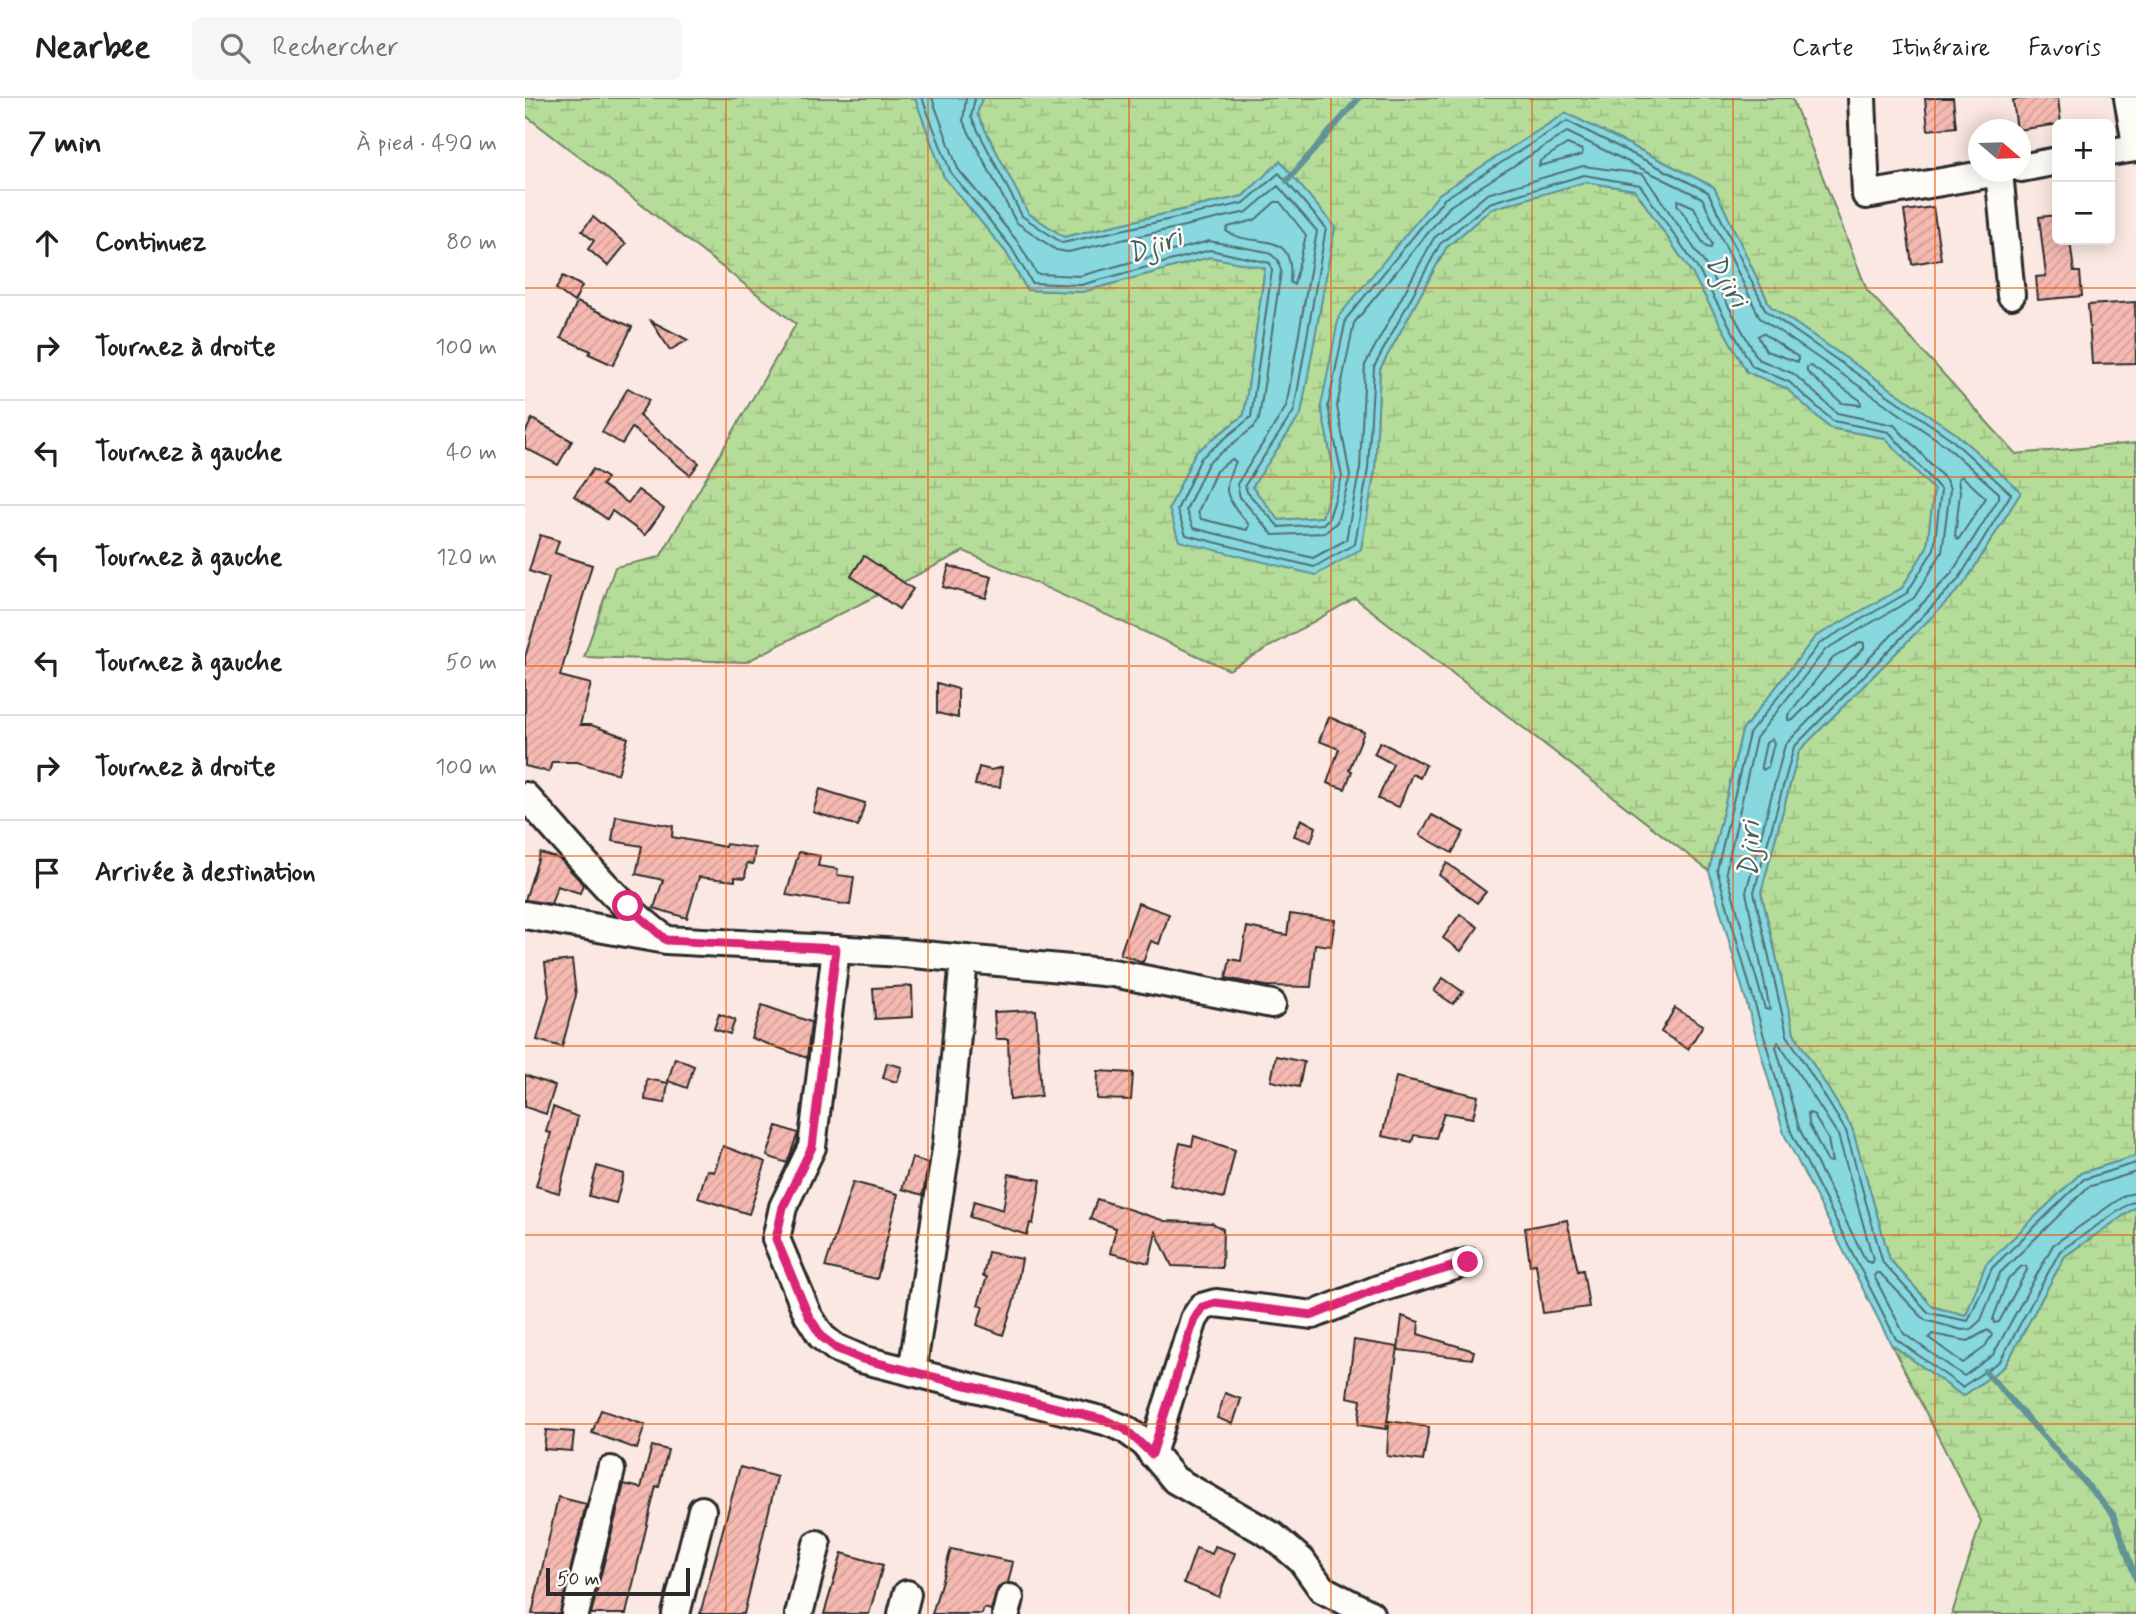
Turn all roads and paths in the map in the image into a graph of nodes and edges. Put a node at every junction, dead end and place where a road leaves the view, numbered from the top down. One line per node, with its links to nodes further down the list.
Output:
1 (1862, 98): 7 (street)
2 (2128, 98): 3 (street)
3 (2136, 146): 4 (street)
4 (2115, 151)
5 (2052, 163): 6 (street)
6 (2031, 166)
7 (2011, 295)
8 (525, 796): 10 (street)
9 (525, 915): 10 (street)
10 (666, 940): 11 (street)
11 (836, 949): 12 (street); 15 (street)
12 (964, 959): 13 (street); 15 (street)
13 (1272, 1004)
14 (1468, 1262): 16 (street)
15 (912, 1372): 16 (street)
16 (1152, 1454): 23 (street)
17 (611, 1470): 20 (street)
18 (702, 1510): 21 (street)
19 (817, 1544): 22 (street)
20 (575, 1614)
21 (676, 1614)
22 (799, 1614)
23 (1370, 1614)

